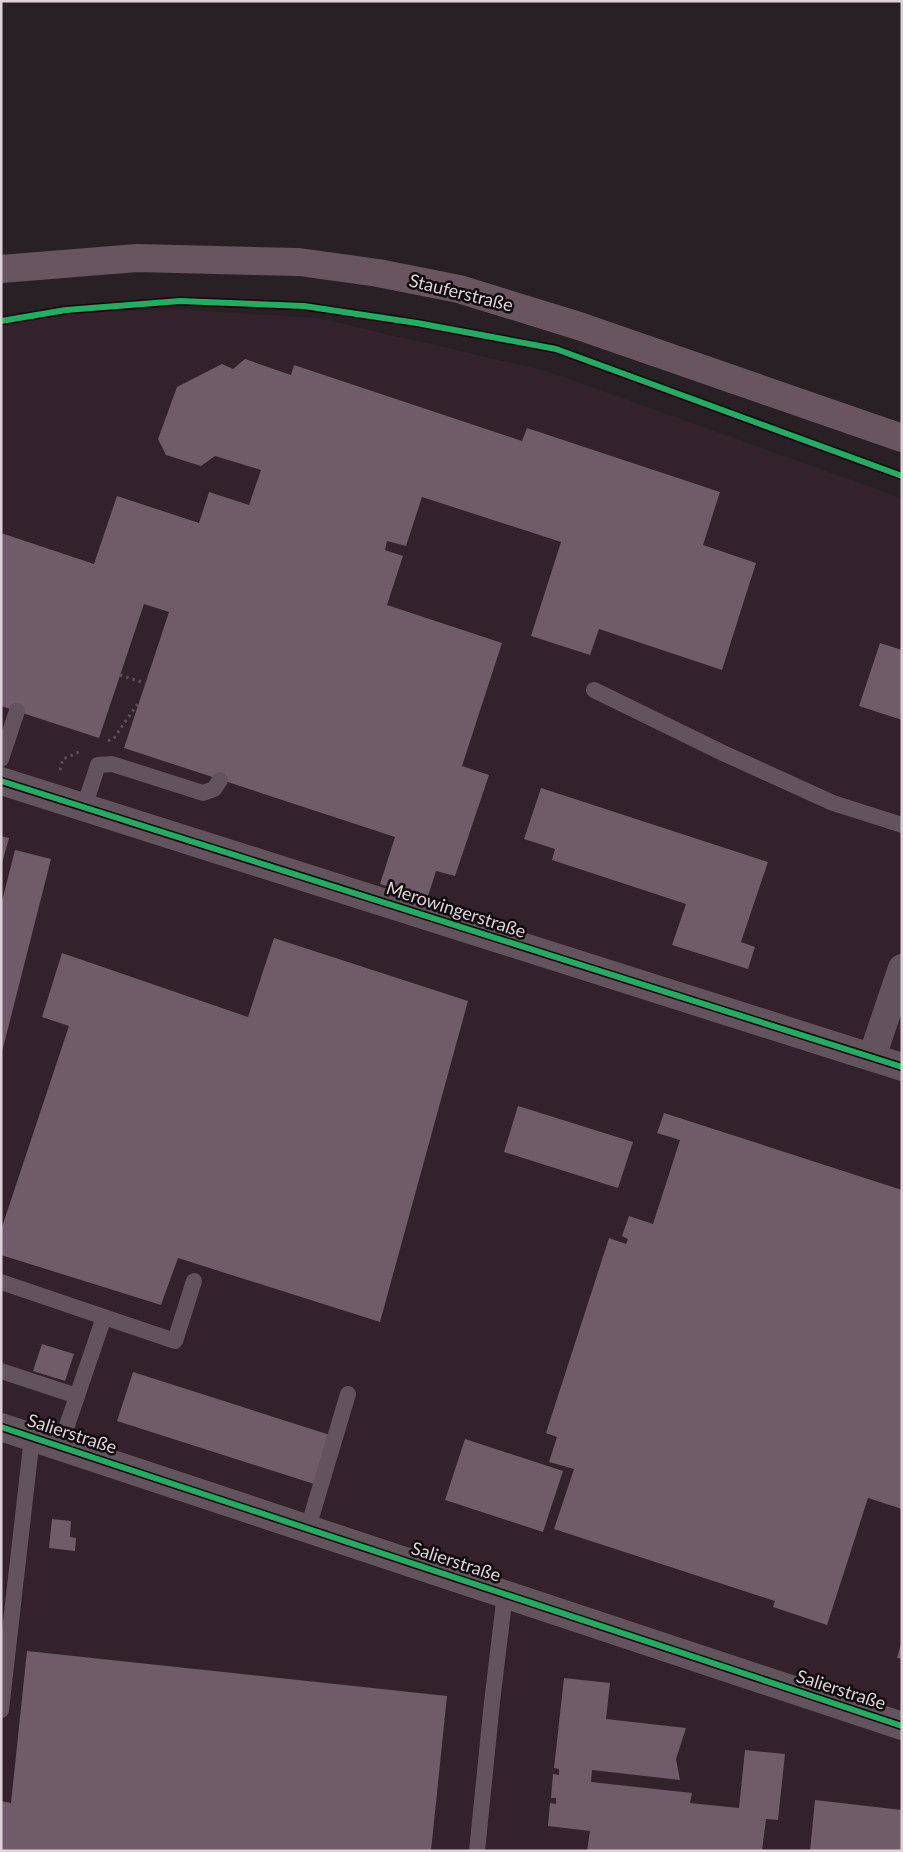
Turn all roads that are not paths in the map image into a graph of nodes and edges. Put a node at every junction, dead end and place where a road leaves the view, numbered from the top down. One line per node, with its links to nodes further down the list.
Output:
1 (1, 269): 2 (main road, Stauferstraße)
2 (902, 438)
3 (594, 690): 9 (lane)
4 (17, 711): 5 (lane)
5 (1, 759)
6 (220, 780): 8 (lane)
7 (1, 781): 8 (street, Merowingerstraße)
8 (84, 807): 11 (street, Merowingerstraße)
9 (902, 825)
10 (902, 968): 11 (street)
11 (872, 1057): 12 (street, Merowingerstraße)
12 (902, 1067)
13 (1, 1282): 15 (lane)
14 (194, 1282): 15 (lane)
15 (104, 1317): 18 (lane)
16 (1, 1372): 18 (lane)
17 (348, 1394): 22 (lane)
18 (77, 1396): 21 (lane)
19 (1, 1426): 20 (street, Salierstraße)
20 (32, 1437): 21 (street, Salierstraße); 23 (lane)
21 (60, 1446): 22 (street, Salierstraße)
22 (308, 1528): 24 (street, Salierstraße)
23 (15, 1593): 25 (lane); 26 (lane)
24 (505, 1594): 27 (street, Salierstraße); 28 (lane)
25 (1, 1609)
26 (1, 1710)
27 (902, 1726)
28 (477, 1851)

